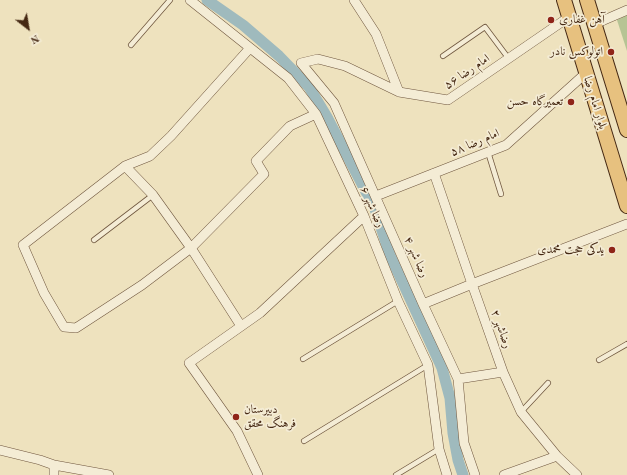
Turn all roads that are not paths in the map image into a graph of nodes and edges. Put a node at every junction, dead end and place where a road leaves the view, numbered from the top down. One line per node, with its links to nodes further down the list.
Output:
1 (170, 0): 9 (lane)
2 (190, 0): 10 (street, رضا شهر ۶)
3 (354, 0): 15 (street)
4 (564, 0): 7 (main road, بلوار امام رضا)
5 (587, 0): 8 (main road, بلوار امام رضا)
6 (627, 10): 8 (street)
7 (569, 17): 12 (street, امام رضا ۵۶); 14 (main road, بلوار امام رضا)
8 (595, 24): 16 (main road, بلوار امام رضا)
9 (131, 45)
10 (250, 48): 17 (street, رضا شهر ۶); 20 (street)
11 (443, 56): 12 (lane)
12 (509, 58): 15 (street, امام رضا ۵۶)
13 (301, 63): 15 (street, امام رضا ۵۶); 24 (street, رضا شهر ۴)
14 (586, 73): 19 (street, امام رضا ۵۸); 25 (main road, بلوار امام رضا)
15 (399, 92)
16 (621, 95): 18 (main road, بلوار امام رضا)
17 (316, 114): 26 (street, رضا شهر ۶); 29 (street)
18 (627, 130)
19 (488, 152): 21 (street, امام رضا ۵۸); 22 (lane)
20 (125, 166): 23 (street); 29 (street)
21 (434, 173): 24 (street, امام رضا ۵۸); 30 (street, رضاشهر ۲)
22 (501, 194)
23 (153, 195): 28 (lane); 29 (street)
24 (376, 196): 32 (street, رضا شهر ۴)
25 (627, 206)
26 (364, 216): 31 (street, رضا شهر ۶); 33 (street)
27 (627, 224): 30 (street)
28 (94, 240)
29 (191, 248): 33 (street)
30 (472, 284): 32 (street); 38 (street, رضاشهر ۲)
31 (398, 301): 35 (lane); 37 (street, رضا شهر ۶)
32 (423, 304): 39 (street, رضا شهر ۴)
33 (240, 326): 49 (street)
34 (627, 344): 36 (lane)
35 (303, 358)
36 (599, 360)
37 (428, 365): 42 (lane); 43 (street, رضا شهر ۶)
38 (504, 372): 39 (street); 41 (street, رضاشهر ۲)
39 (458, 378): 52 (street, رضا شهر ۴)
40 (548, 383): 41 (lane)
41 (521, 412): 45 (street, رضاشهر ۲)
42 (304, 441)
43 (439, 449): 50 (lane); 51 (street, رضا شهر ۶)
44 (0, 450): 46 (street)
45 (557, 456): 53 (street); 54 (street, رضاشهر ۲)
46 (54, 465): 47 (street); 48 (street)
47 (54, 475)
48 (109, 475)
49 (258, 475)
50 (396, 475)
51 (447, 475)
52 (474, 475)
53 (504, 475)
54 (577, 475)

